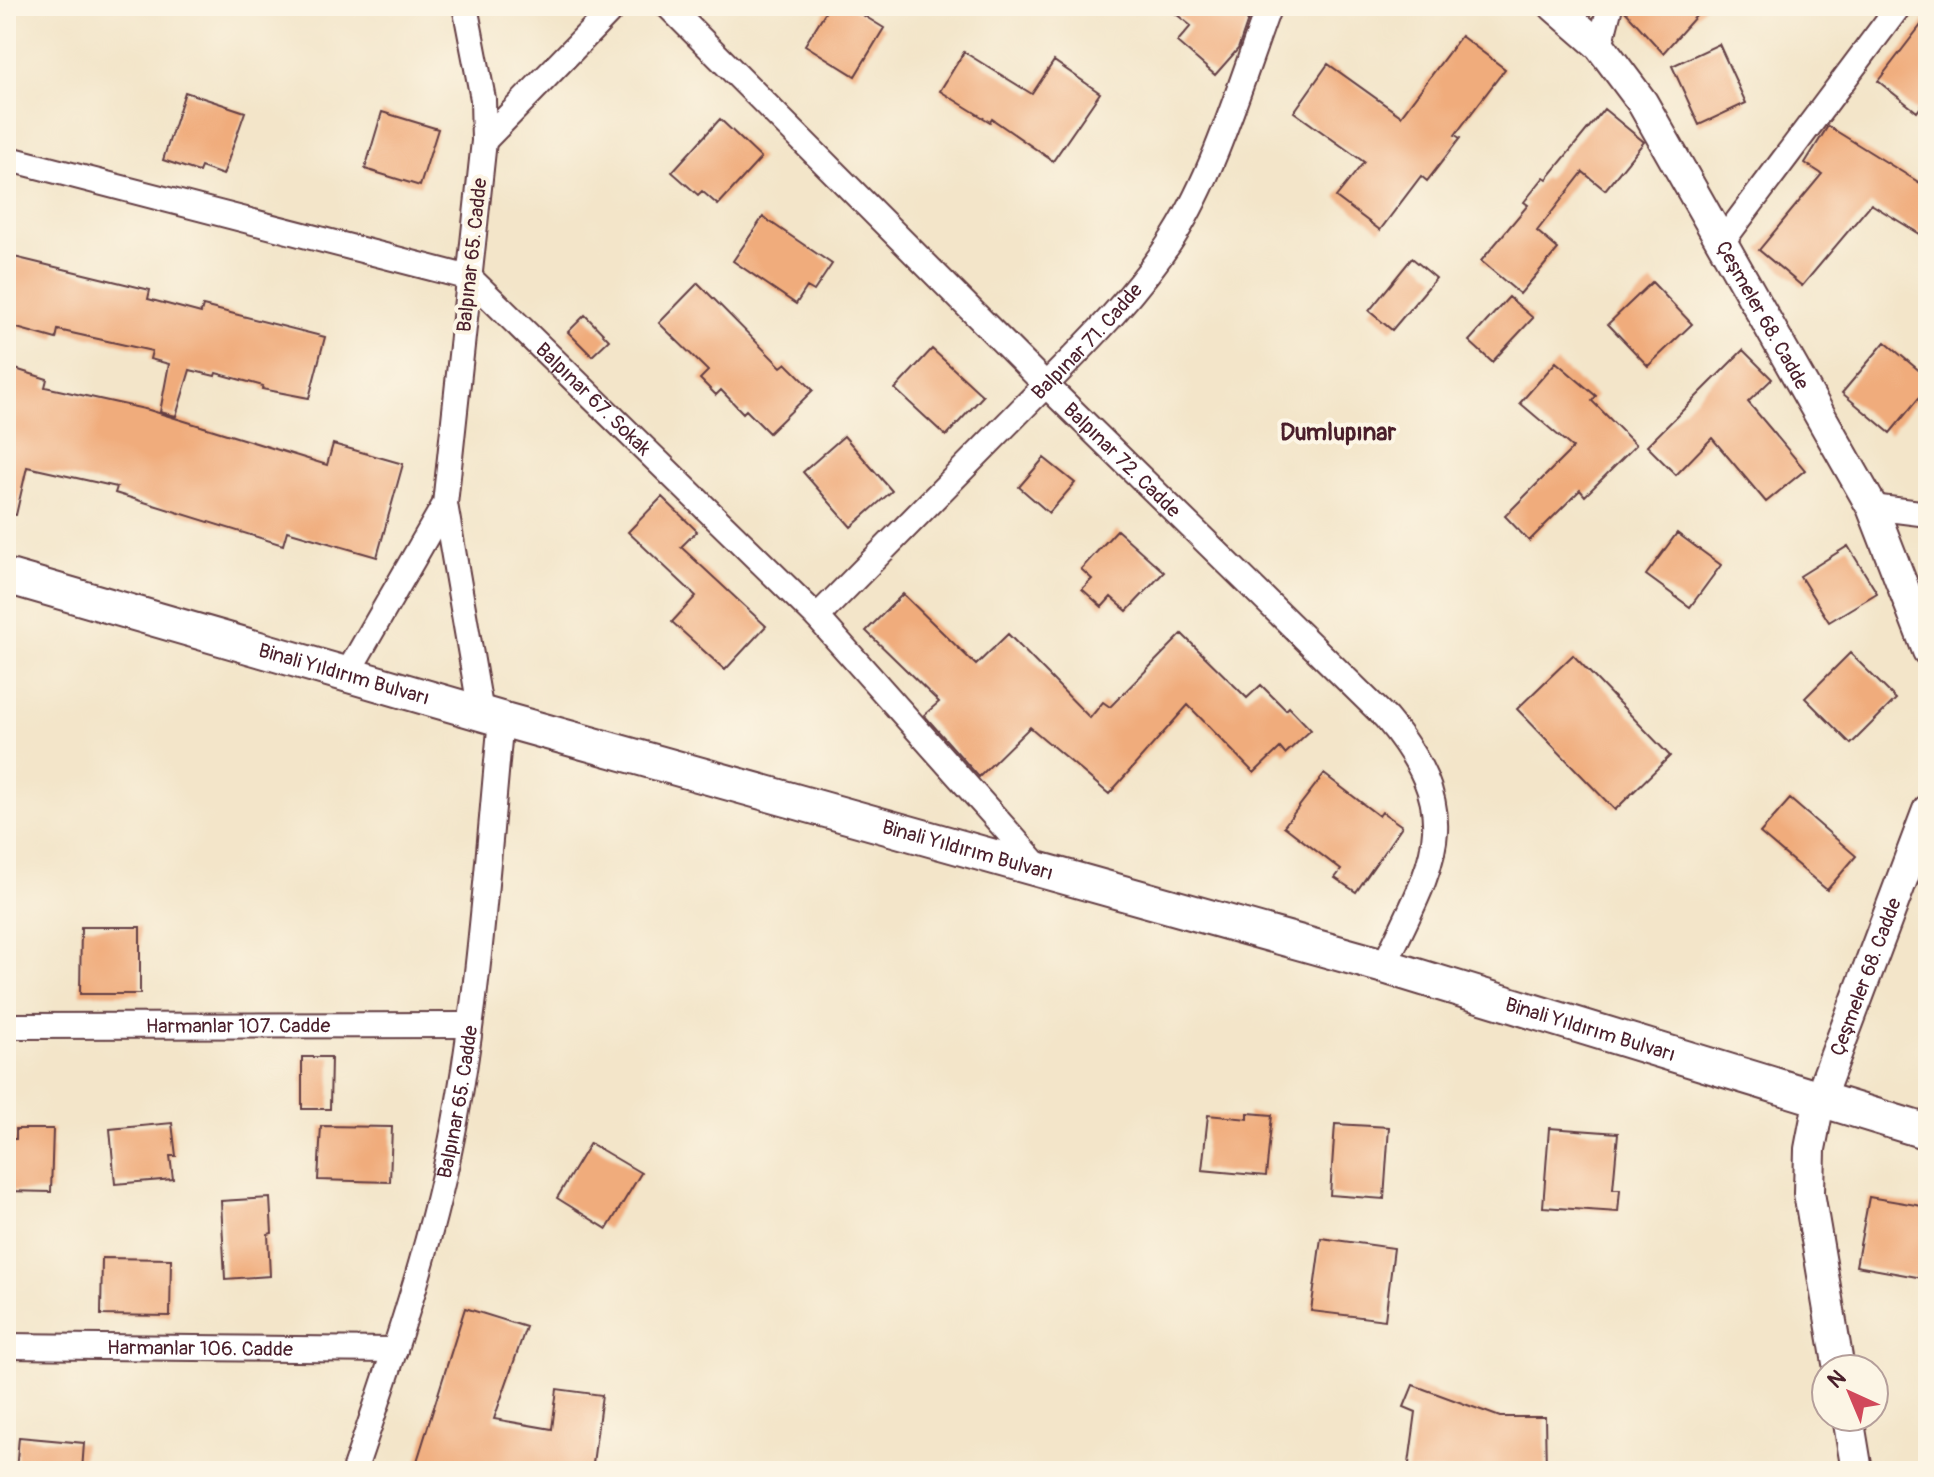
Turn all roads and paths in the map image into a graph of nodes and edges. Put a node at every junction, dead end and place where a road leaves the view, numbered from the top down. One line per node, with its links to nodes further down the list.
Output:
1 (465, 6): 9 (street, Balpınar 65. Cadde)
2 (615, 6): 9 (street)
3 (668, 6): 13 (street, Balpınar 72. Cadde)
4 (1269, 6): 13 (street, Balpınar 71. Cadde)
5 (1554, 6): 8 (street, Çeşmeler 68. Cadde)
6 (1610, 6): 8 (street)
7 (1899, 6): 11 (street)
8 (1600, 46): 11 (street, Çeşmeler 68. Cadde)
9 (484, 141): 12 (street, Balpınar 65. Cadde)
10 (6, 158): 12 (street, Balpınar 67. Sokak)
11 (1722, 242): 15 (street, Çeşmeler 68. Cadde)
12 (470, 278): 14 (street, Balpınar 65. Cadde); 18 (street, Balpınar 67. Sokak)
13 (1046, 385): 18 (street, Balpınar 71. Cadde); 24 (street, Balpınar 72. Cadde)
14 (445, 504): 20 (street, Balpınar 65. Cadde); 21 (street, Balpınar 65. Cadde)
15 (1872, 507): 16 (street); 19 (street, Çeşmeler 68. Cadde)
16 (1928, 514)
17 (6, 576): 20 (main road, Binali Yıldırım Bulvarı)
18 (817, 617): 23 (street, Balpınar 67. Sokak)
19 (1928, 651)
20 (347, 674): 21 (main road, Binali Yıldırım Bulvarı)
21 (491, 716): 23 (main road, Binali Yıldırım Bulvarı); 25 (street, Balpınar 65. Cadde)
22 (1928, 810): 27 (street, Çeşmeler 68. Cadde)
23 (1043, 872): 24 (main road, Binali Yıldırım Bulvarı)
24 (1384, 966): 27 (main road, Binali Yıldırım Bulvarı)
25 (470, 1025): 26 (street, Harmanlar 107. Cadde); 30 (street, Balpınar 65. Cadde)
26 (6, 1026)
27 (1820, 1097): 28 (main road, Binali Yıldırım Bulvarı); 31 (street, Çeşmeler 68. Cadde)
28 (1928, 1132)
29 (6, 1346): 30 (street, Harmanlar 106. Cadde)
30 (395, 1350): 33 (street, Balpınar 65. Cadde)
31 (1836, 1353)
32 (1851, 1433): 34 (street)
33 (354, 1471)
34 (1857, 1471)

